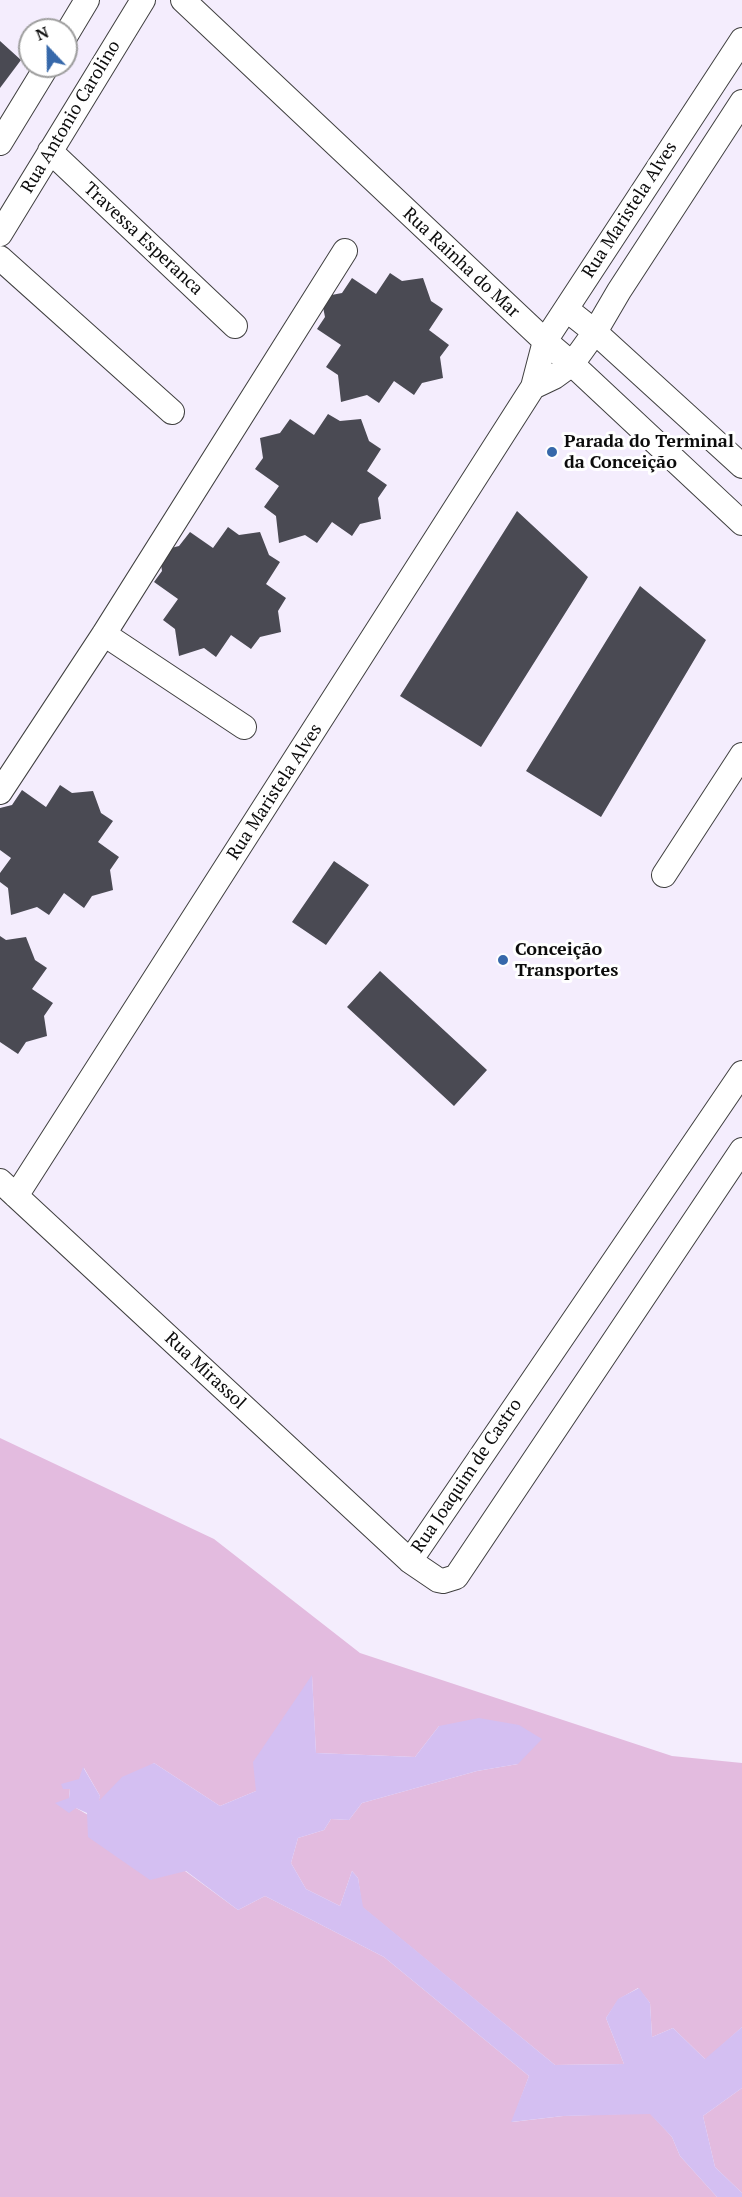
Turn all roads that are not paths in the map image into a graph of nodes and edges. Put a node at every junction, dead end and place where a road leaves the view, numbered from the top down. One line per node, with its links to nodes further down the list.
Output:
1 (87, 0): 4 (street)
2 (142, 0): 9 (street, Rua Antonio Carolino)
3 (183, 0): 16 (street, Rua Rainha do Mar)
4 (76, 18)
5 (742, 40): 13 (street, Rua Maristela Alves)
6 (40, 78): 8 (street)
7 (742, 102): 15 (street, Rua Maristela Alves)
8 (0, 143)
9 (50, 151): 10 (street, Rua Antonio Carolino); 14 (street, Travessa Esperanca)
10 (0, 234)
11 (345, 251): 22 (street)
12 (0, 258): 19 (street)
13 (566, 309): 15 (street); 16 (street, Rua Maristela Alves)
14 (235, 326)
15 (595, 332): 17 (street, Rua Maristela Alves); 20 (street)
16 (545, 341): 17 (street, Rua Rainha do Mar); 18 (street, Rua Maristela Alves)
17 (572, 364): 18 (street, Rua Maristela Alves); 21 (street, Rua Rainha do Mar)
18 (533, 387): 29 (street, Rua Maristela Alves)
19 (172, 412)
20 (742, 466)
21 (742, 523)
22 (104, 634): 23 (street); 25 (street)
23 (244, 727)
24 (742, 755): 26 (street)
25 (0, 792)
26 (664, 875)
27 (742, 1073): 30 (street, Rua Joaquim de Castro)
28 (742, 1150): 30 (street, Rua Joaquim de Castro)
29 (8, 1189): 30 (street, Rua Mirassol)
30 (410, 1561)

